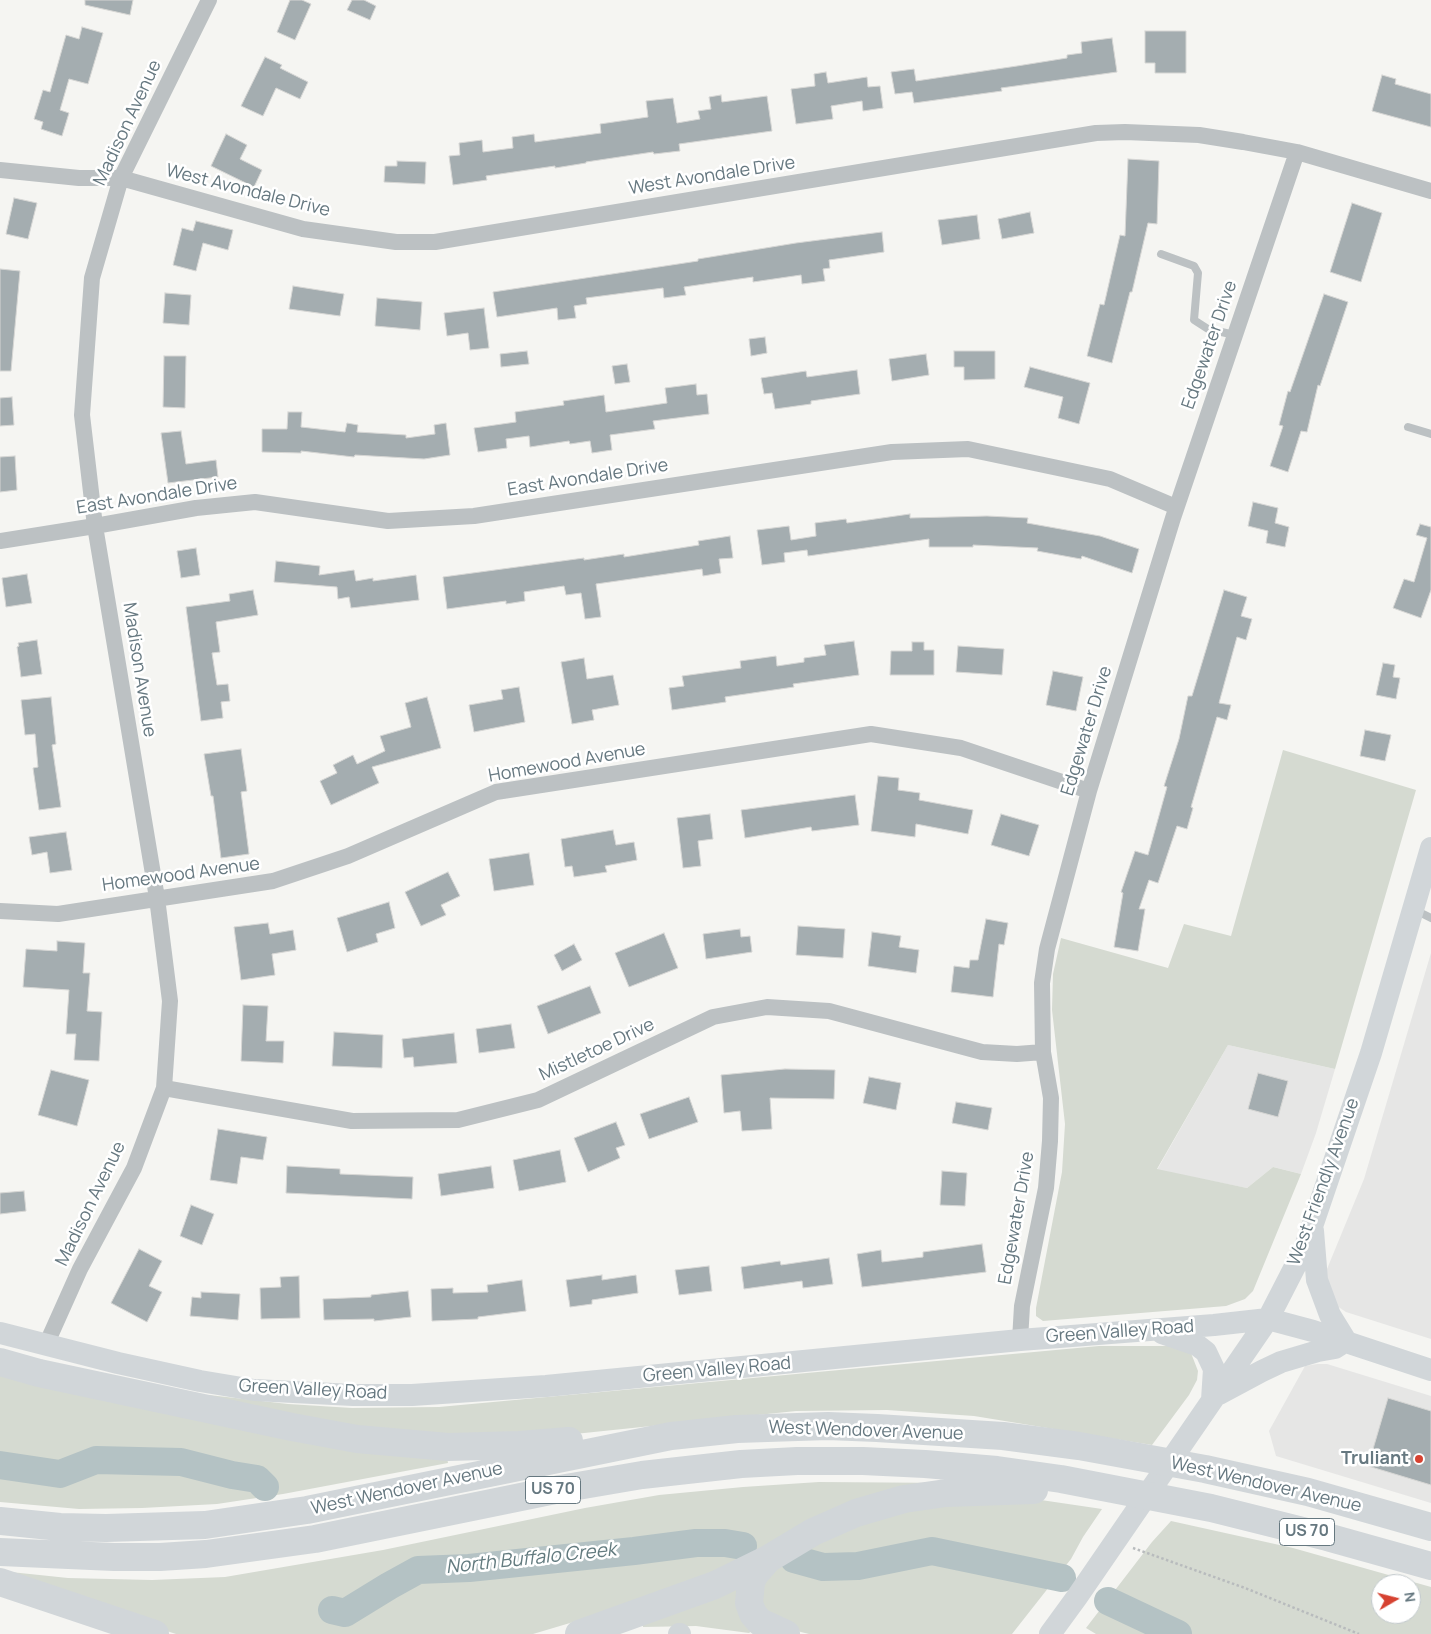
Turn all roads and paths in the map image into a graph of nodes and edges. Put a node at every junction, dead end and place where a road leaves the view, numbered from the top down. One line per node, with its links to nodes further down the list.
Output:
1 (210, 0): 4 (street, Madison Avenue)
2 (1297, 152): 4 (street, West Avondale Drive); 5 (street, West Avondale Drive); 7 (street, Edgewater Drive)
3 (0, 170): 4 (street, West Avondale Drive)
4 (121, 178): 11 (street, Madison Avenue)
5 (1431, 191)
6 (1162, 254): 7 (lane)
7 (1234, 335): 10 (street, Edgewater Drive)
8 (1408, 427): 9 (lane)
9 (1431, 434)
10 (1176, 507): 11 (street, East Avondale Drive); 13 (street, Edgewater Drive)
11 (95, 526): 12 (street, East Avondale Drive); 15 (street, Madison Avenue)
12 (0, 541)
13 (1089, 791): 15 (street, Homewood Avenue); 18 (street, Edgewater Drive)
14 (1431, 848): 17 (main road, West Friendly Avenue)
15 (157, 898): 16 (street, Homewood Avenue); 19 (street, Madison Avenue)
16 (0, 911)
17 (1422, 914): 20 (main road, West Friendly Avenue)
18 (1042, 1052): 19 (street, Mistletoe Drive); 24 (street, Edgewater Drive)
19 (164, 1088): 26 (street, Madison Avenue)
20 (1313, 1223): 21 (main road, West Friendly Avenue); 25 (main road)
21 (1268, 1319): 22 (main road, Green Valley Road); 25 (main road, Green Valley Road); 29 (main road, West Friendly Avenue)
22 (1152, 1329): 24 (main road, Green Valley Road); 29 (main road)
23 (0, 1332): 26 (main road, Green Valley Road)
24 (1020, 1340): 26 (main road, Green Valley Road)
25 (1346, 1341): 28 (main road, Green Valley Road); 29 (main road)
26 (46, 1344)
27 (0, 1362): 30 (highway)
28 (1431, 1370)
29 (1214, 1398): 34 (main road, West Friendly Avenue)
30 (671, 1436): 32 (highway, West Wendover Avenue / US 70); 33 (highway, West Wendover Avenue / US 70)
31 (1114, 1490): 35 (highway, West Wendover Avenue / US 70); 36 (highway); 37 (highway, West Wendover Avenue / US 70)
32 (0, 1521)
33 (1431, 1527)
34 (1115, 1541): 42 (main road, West Friendly Avenue); 43 (path)
35 (0, 1552)
36 (768, 1559): 40 (highway); 41 (highway)
37 (1431, 1566)
38 (0, 1582): 39 (highway)
39 (155, 1634)
40 (579, 1634)
41 (786, 1634)
42 (1050, 1634)
43 (1358, 1634)

